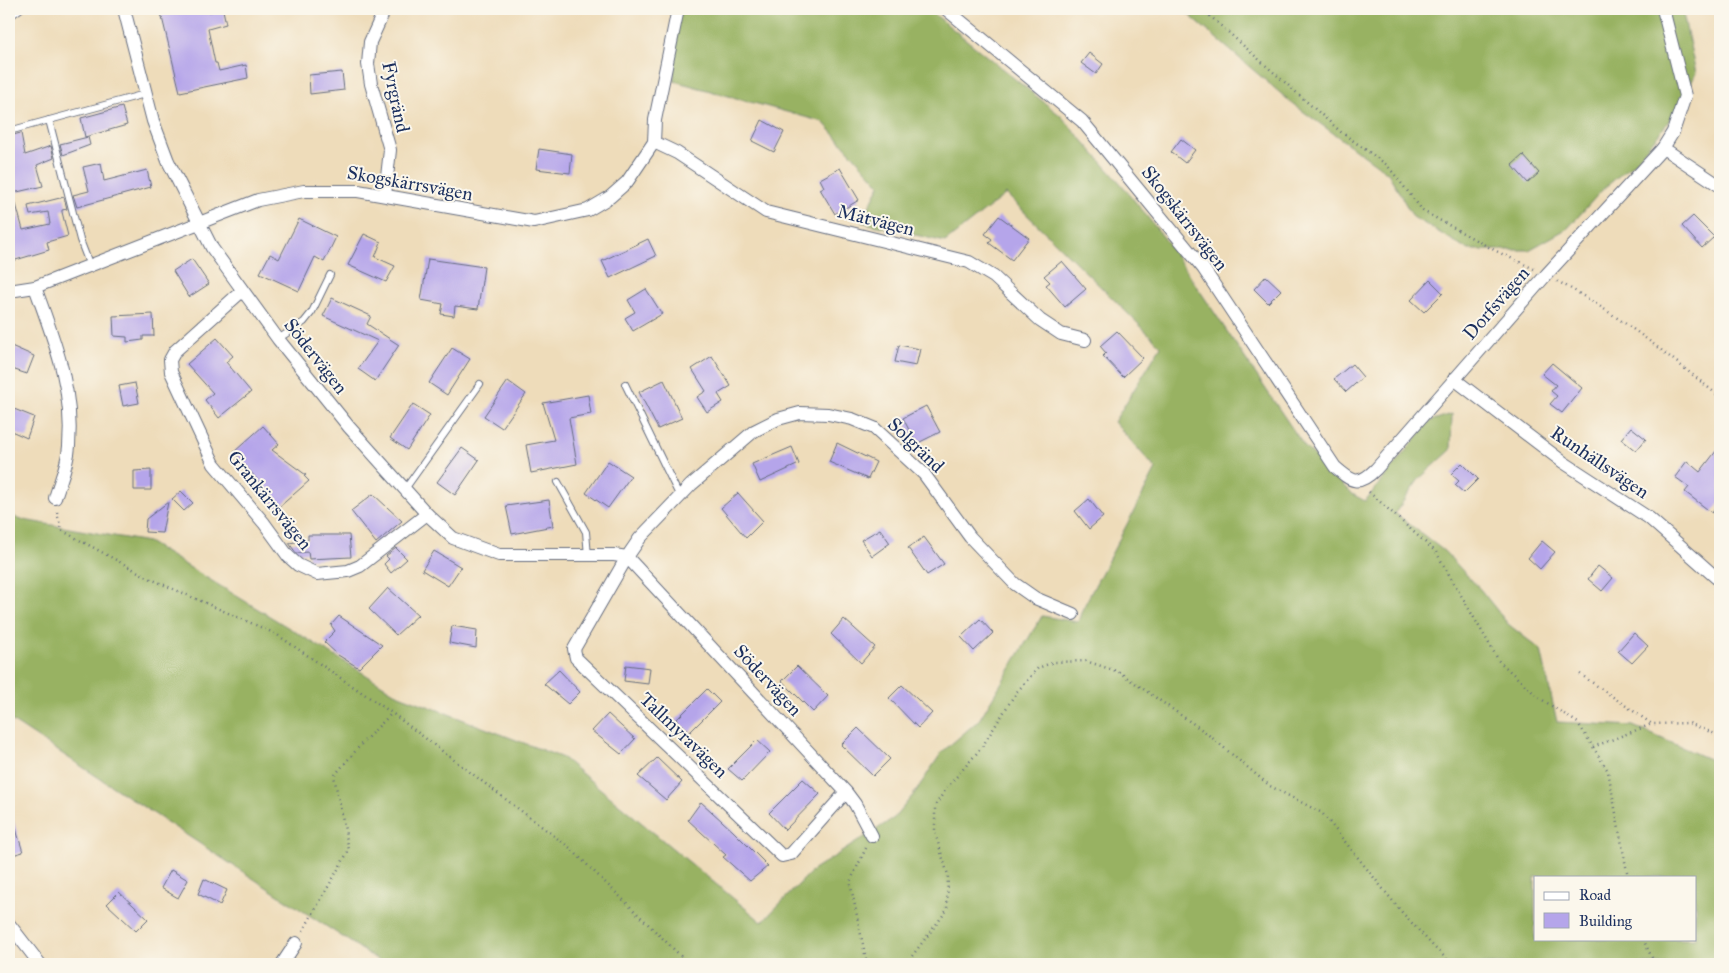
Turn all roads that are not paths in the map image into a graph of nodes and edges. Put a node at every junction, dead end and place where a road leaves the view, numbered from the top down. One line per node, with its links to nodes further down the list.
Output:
1 (20, 9): 7 (lane)
2 (124, 9): 8 (street, Södervägen)
3 (385, 9): 14 (street, Fyrgränd)
4 (678, 9): 11 (street)
5 (946, 9): 26 (street, Skogskärrsvägen)
6 (1663, 9): 12 (street, Dorfsvägen)
7 (9, 18)
8 (146, 94): 9 (lane); 15 (street, Södervägen)
9 (49, 120): 10 (lane); 16 (lane)
10 (9, 131)
11 (654, 142): 14 (street, Skogskärrsvägen); 22 (street, Mätvägen)
12 (1663, 148): 13 (street); 23 (street, Dorfsvägen)
13 (1720, 186)
14 (385, 195): 15 (street, Skogskärrsvägen)
15 (199, 221): 16 (street, Skogskärrsvägen); 19 (street, Södervägen)
16 (90, 266): 18 (street, Skogskärrsvägen)
17 (330, 275): 21 (lane)
18 (35, 287): 20 (street, Skogskärrsvägen); 30 (street)
19 (242, 291): 21 (street, Södervägen); 31 (street, Grankärrsvägen)
20 (9, 292)
21 (278, 339): 28 (street, Södervägen)
22 (1085, 340)
23 (1454, 379): 26 (street, Dorfsvägen); 34 (street, Runhällsvägen)
24 (480, 384): 28 (lane)
25 (625, 384): 29 (lane)
26 (1357, 481)
27 (558, 482): 32 (lane)
28 (405, 488): 31 (street, Södervägen)
29 (680, 497): 33 (street, Solgränd); 35 (street, Solgränd)
30 (54, 498)
31 (427, 514): 32 (street, Södervägen)
32 (588, 556): 33 (street, Södervägen)
33 (627, 557): 36 (street, Södervägen); 36 (street, Tallmyravägen)
34 (1720, 581)
35 (1073, 614)
36 (846, 792): 37 (street, Södervägen)
37 (872, 836)
38 (9, 924): 40 (street)
39 (296, 943): 41 (street)
40 (40, 964)
41 (282, 964)

